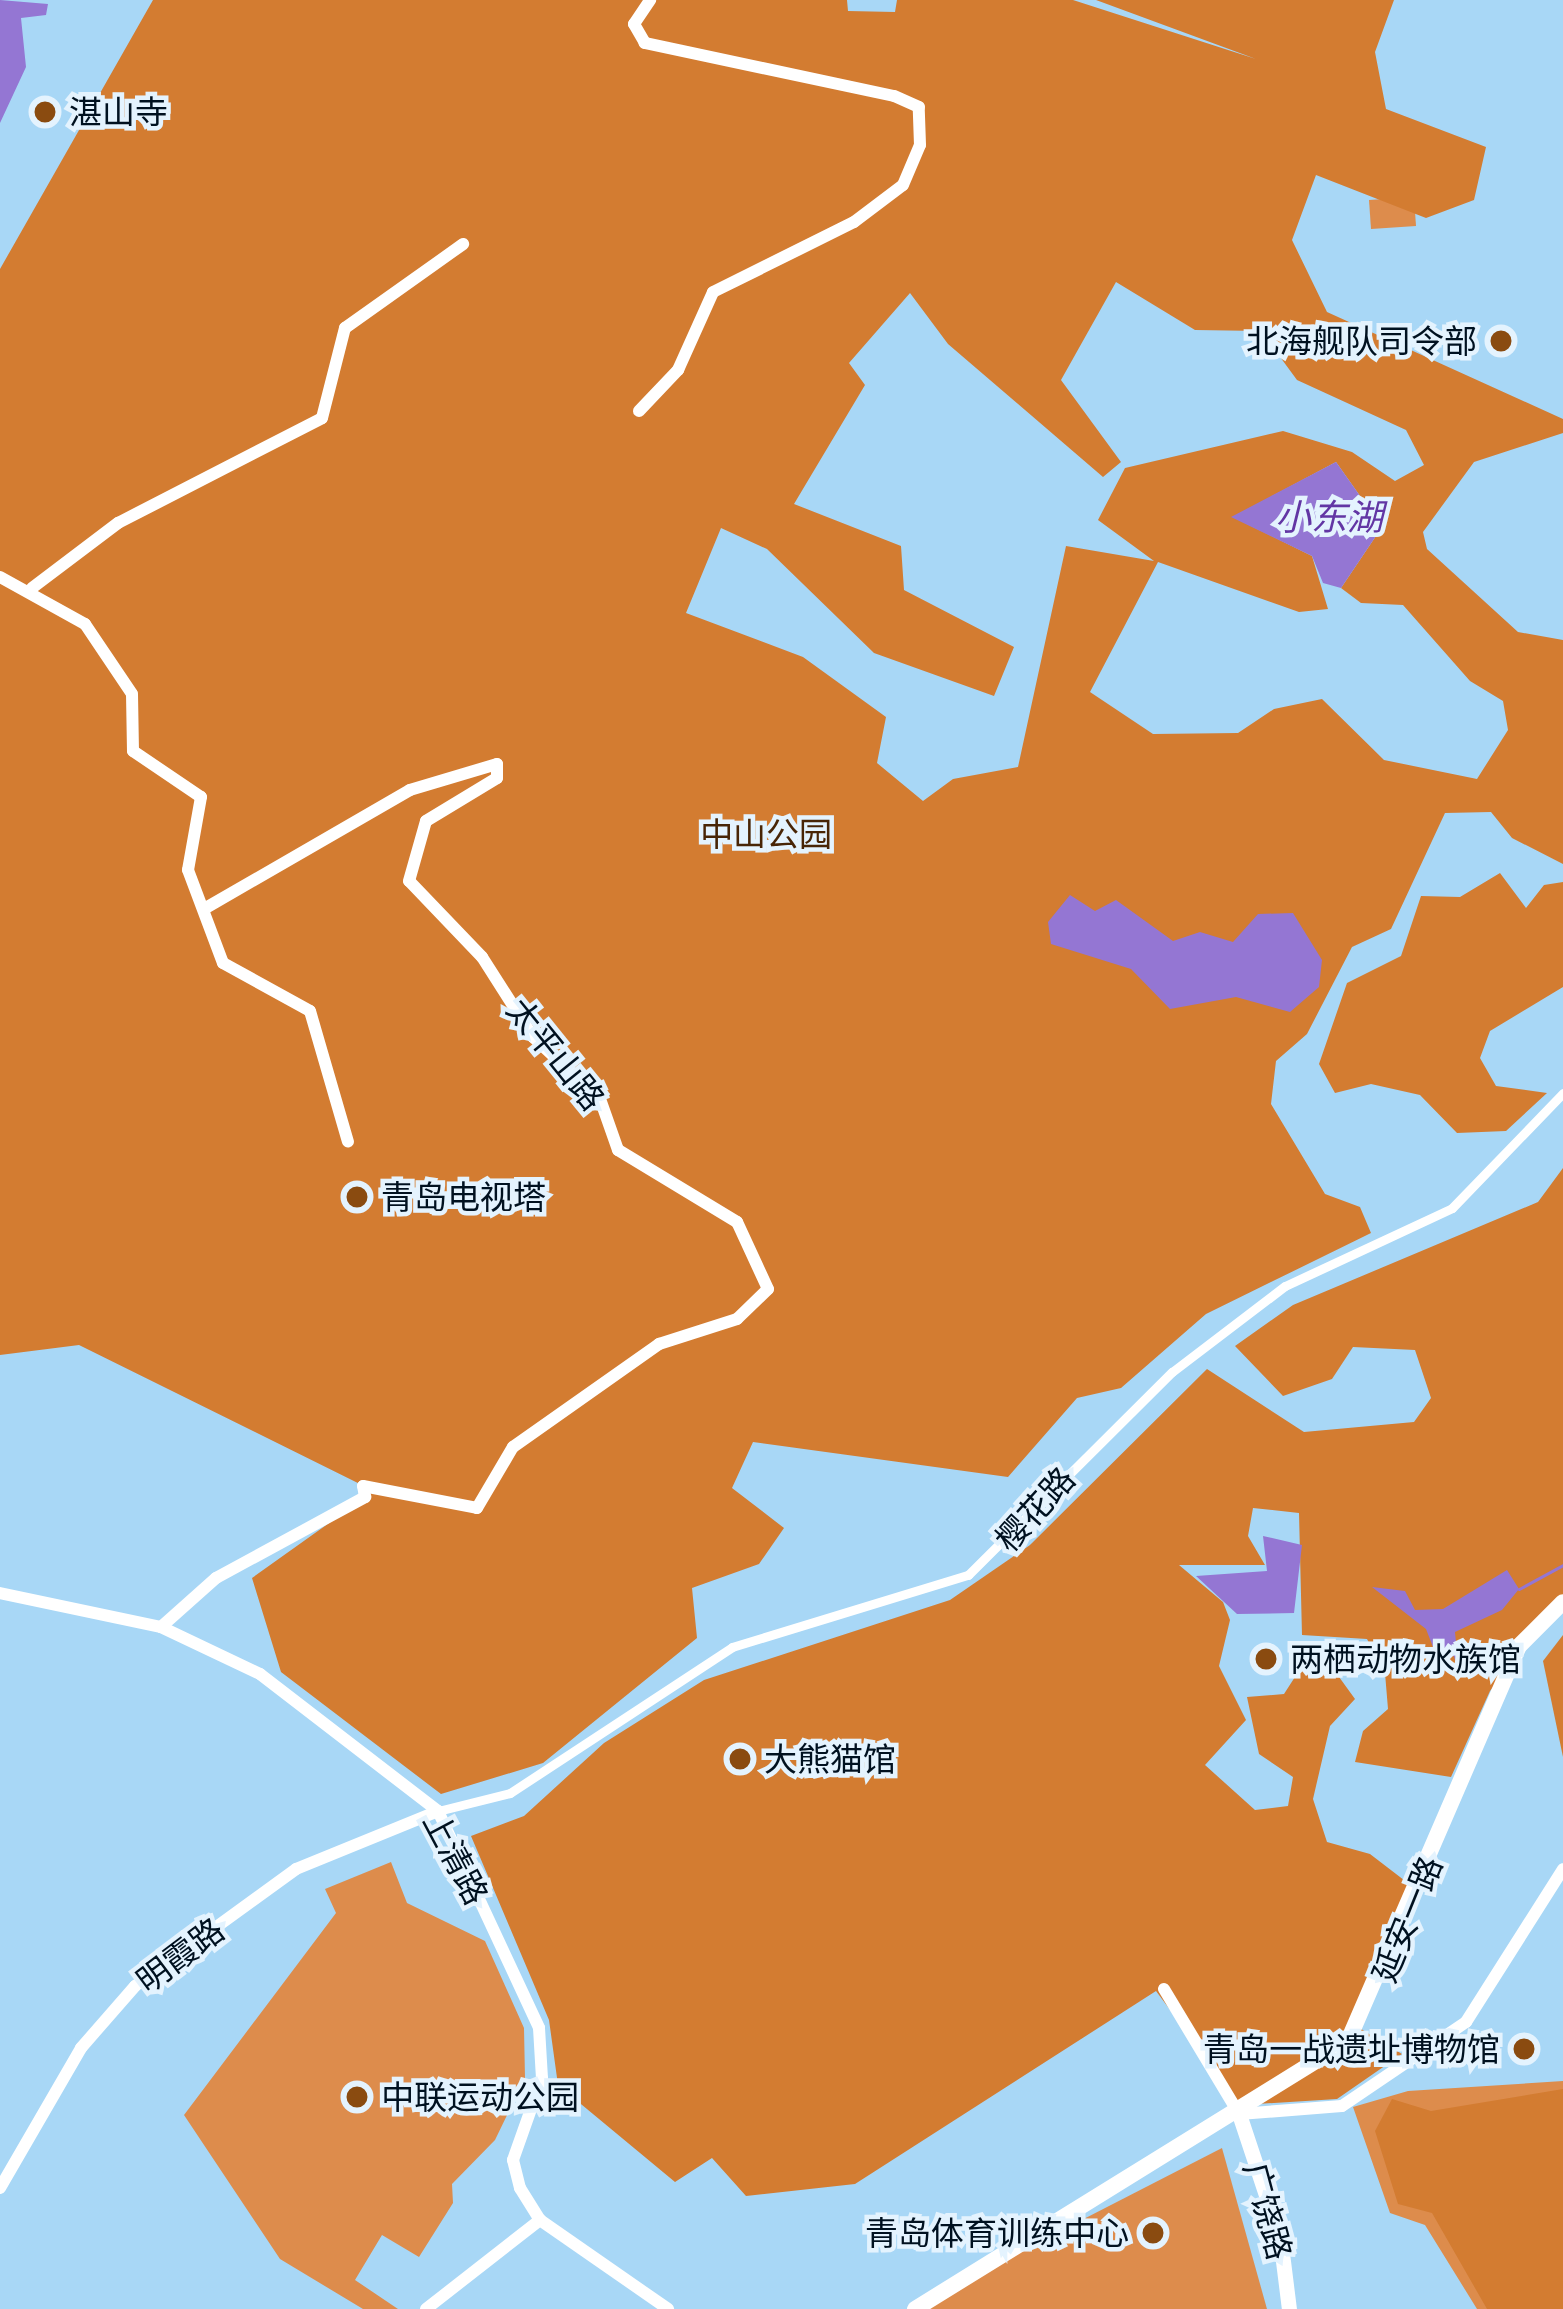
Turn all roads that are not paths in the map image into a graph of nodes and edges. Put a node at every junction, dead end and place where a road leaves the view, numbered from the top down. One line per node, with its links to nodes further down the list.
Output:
1 (650, 0): 3 (street)
2 (464, 244): 5 (street)
3 (639, 411)
4 (0, 577): 5 (street)
5 (32, 589): 6 (street)
6 (204, 909): 8 (street); 11 (street, 太平山路)
7 (1563, 1093): 12 (street, 樱花路)
8 (349, 1142)
9 (0, 1593): 11 (street, 上清路)
10 (1563, 1602): 15 (main road, 延安一路)
11 (161, 1627): 12 (street, 上清路)
12 (438, 1811): 16 (street, 明霞路); 17 (street, 上清路)
13 (1563, 1869): 15 (street)
14 (1164, 1989): 15 (street)
15 (1239, 2114): 21 (main road, 延安一路); 22 (street, 广饶路)
16 (0, 2188)
17 (540, 2220): 18 (street); 19 (street)
18 (648, 2303): 20 (street)
19 (426, 2309)
20 (668, 2309)
21 (915, 2309)
22 (1289, 2309)

